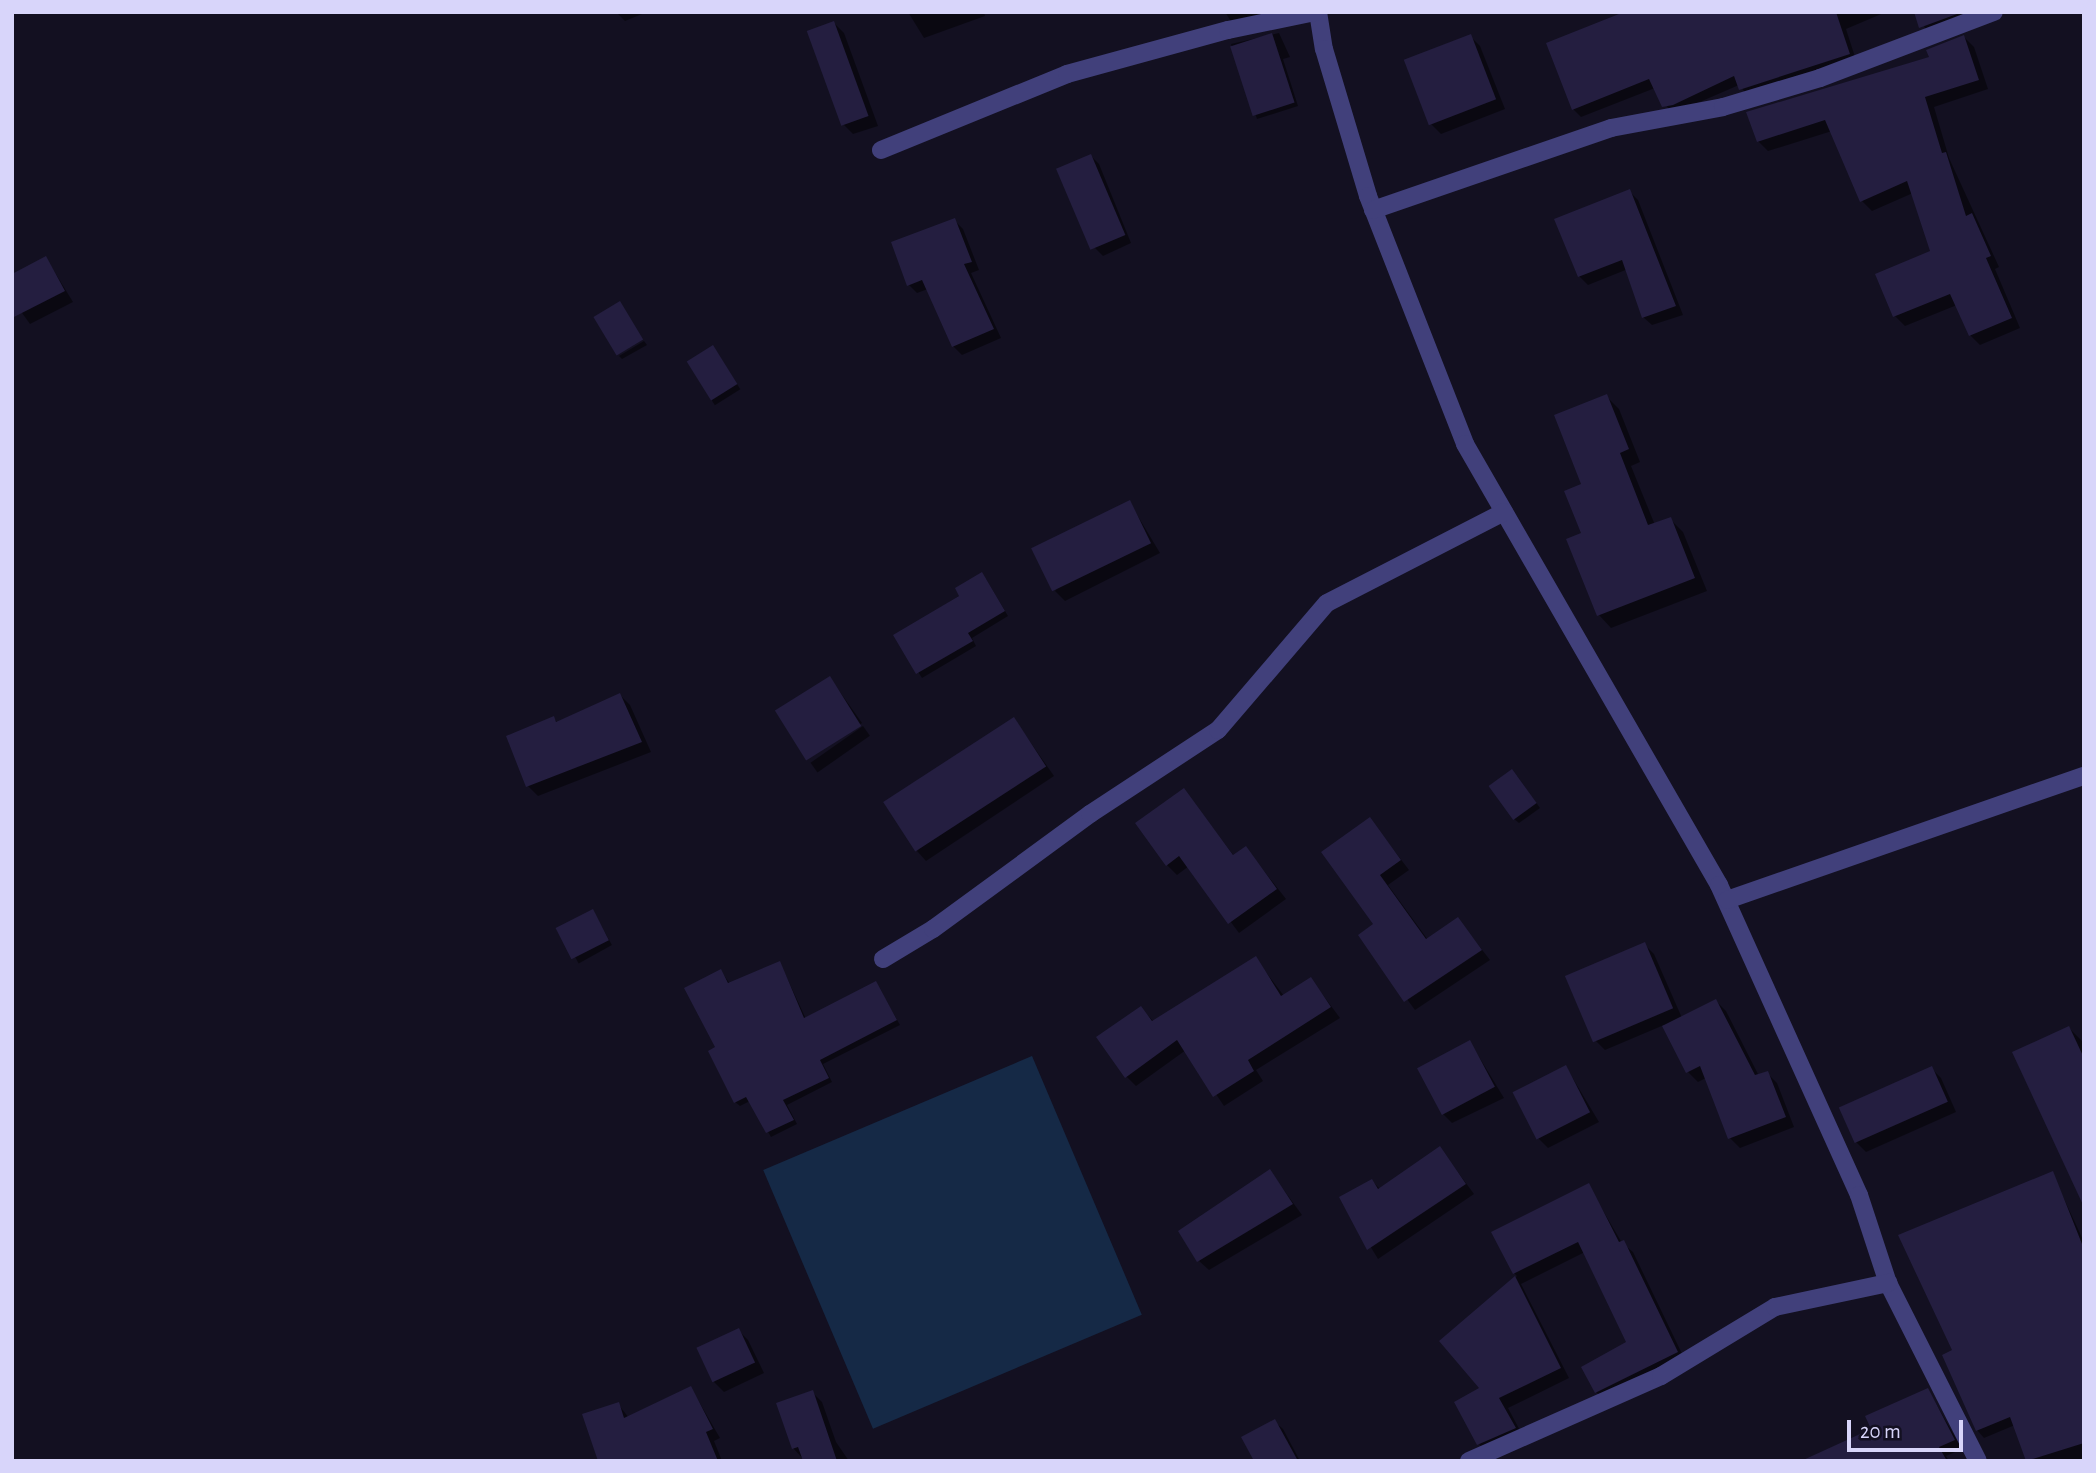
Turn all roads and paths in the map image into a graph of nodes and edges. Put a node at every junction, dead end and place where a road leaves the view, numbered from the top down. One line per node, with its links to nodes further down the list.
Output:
1 (1317, 12): 4 (street); 5 (street)
2 (1994, 12): 3 (street)
3 (1955, 19): 5 (street)
4 (881, 150)
5 (1373, 211): 6 (street)
6 (1504, 512): 8 (street); 9 (street)
7 (2084, 776): 8 (street)
8 (1727, 901): 10 (street)
9 (883, 958)
10 (1888, 1283): 11 (street); 12 (street)
11 (1469, 1461)
12 (1978, 1461)

